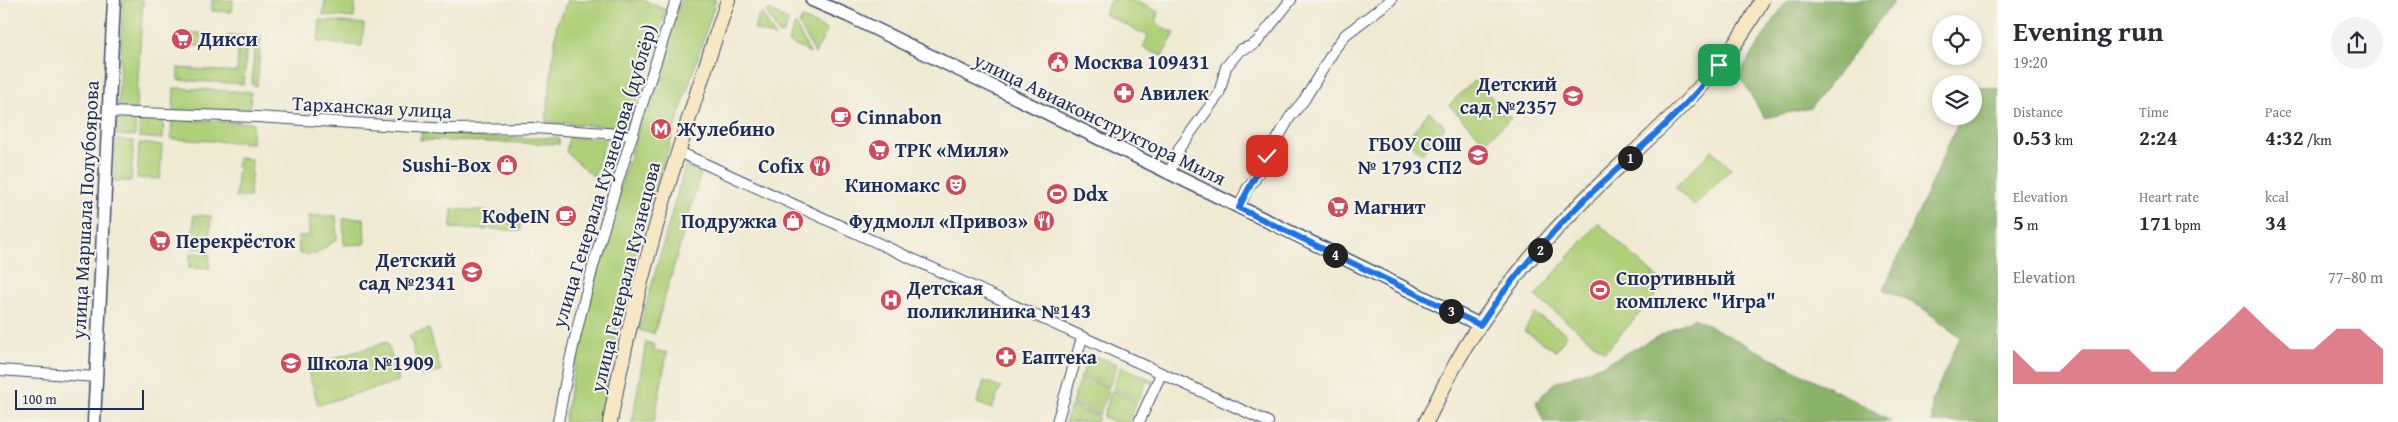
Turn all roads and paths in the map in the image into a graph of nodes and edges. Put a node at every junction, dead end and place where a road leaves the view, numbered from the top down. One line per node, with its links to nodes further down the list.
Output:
1 (114, 0): 8 (street, улица Маршала Полубоярова)
2 (676, 0): 9 (street, улица Генерала Кузнецова (дублёр))
3 (728, 0): 10 (main road, улица Генерала Кузнецова)
4 (812, 0): 11 (street, улица Авиаконструктора Миля)
5 (1291, 0): 11 (street)
6 (1391, 0): 12 (street)
7 (1762, 0): 13 (main road)
8 (108, 112): 9 (street, Тарханская улица); 17 (street, улица Маршала Полубоярова)
9 (633, 135): 19 (street, улица Генерала Кузнецова (дублёр))
10 (677, 150): 14 (street); 20 (main road, улица Генерала Кузнецова)
11 (1169, 174): 12 (street, улица Авиаконструктора Миля)
12 (1239, 208): 13 (street, улица Авиаконструктора Миля)
13 (1480, 325): 24 (main road)
14 (1082, 338): 16 (street); 21 (street)
15 (0, 370): 17 (street)
16 (1162, 374): 22 (street); 23 (street)
17 (96, 377): 18 (street, улица Маршала Полубоярова)
18 (94, 422)
19 (558, 422)
20 (610, 422)
21 (1057, 422)
22 (1139, 422)
23 (1268, 422)
24 (1426, 422)

